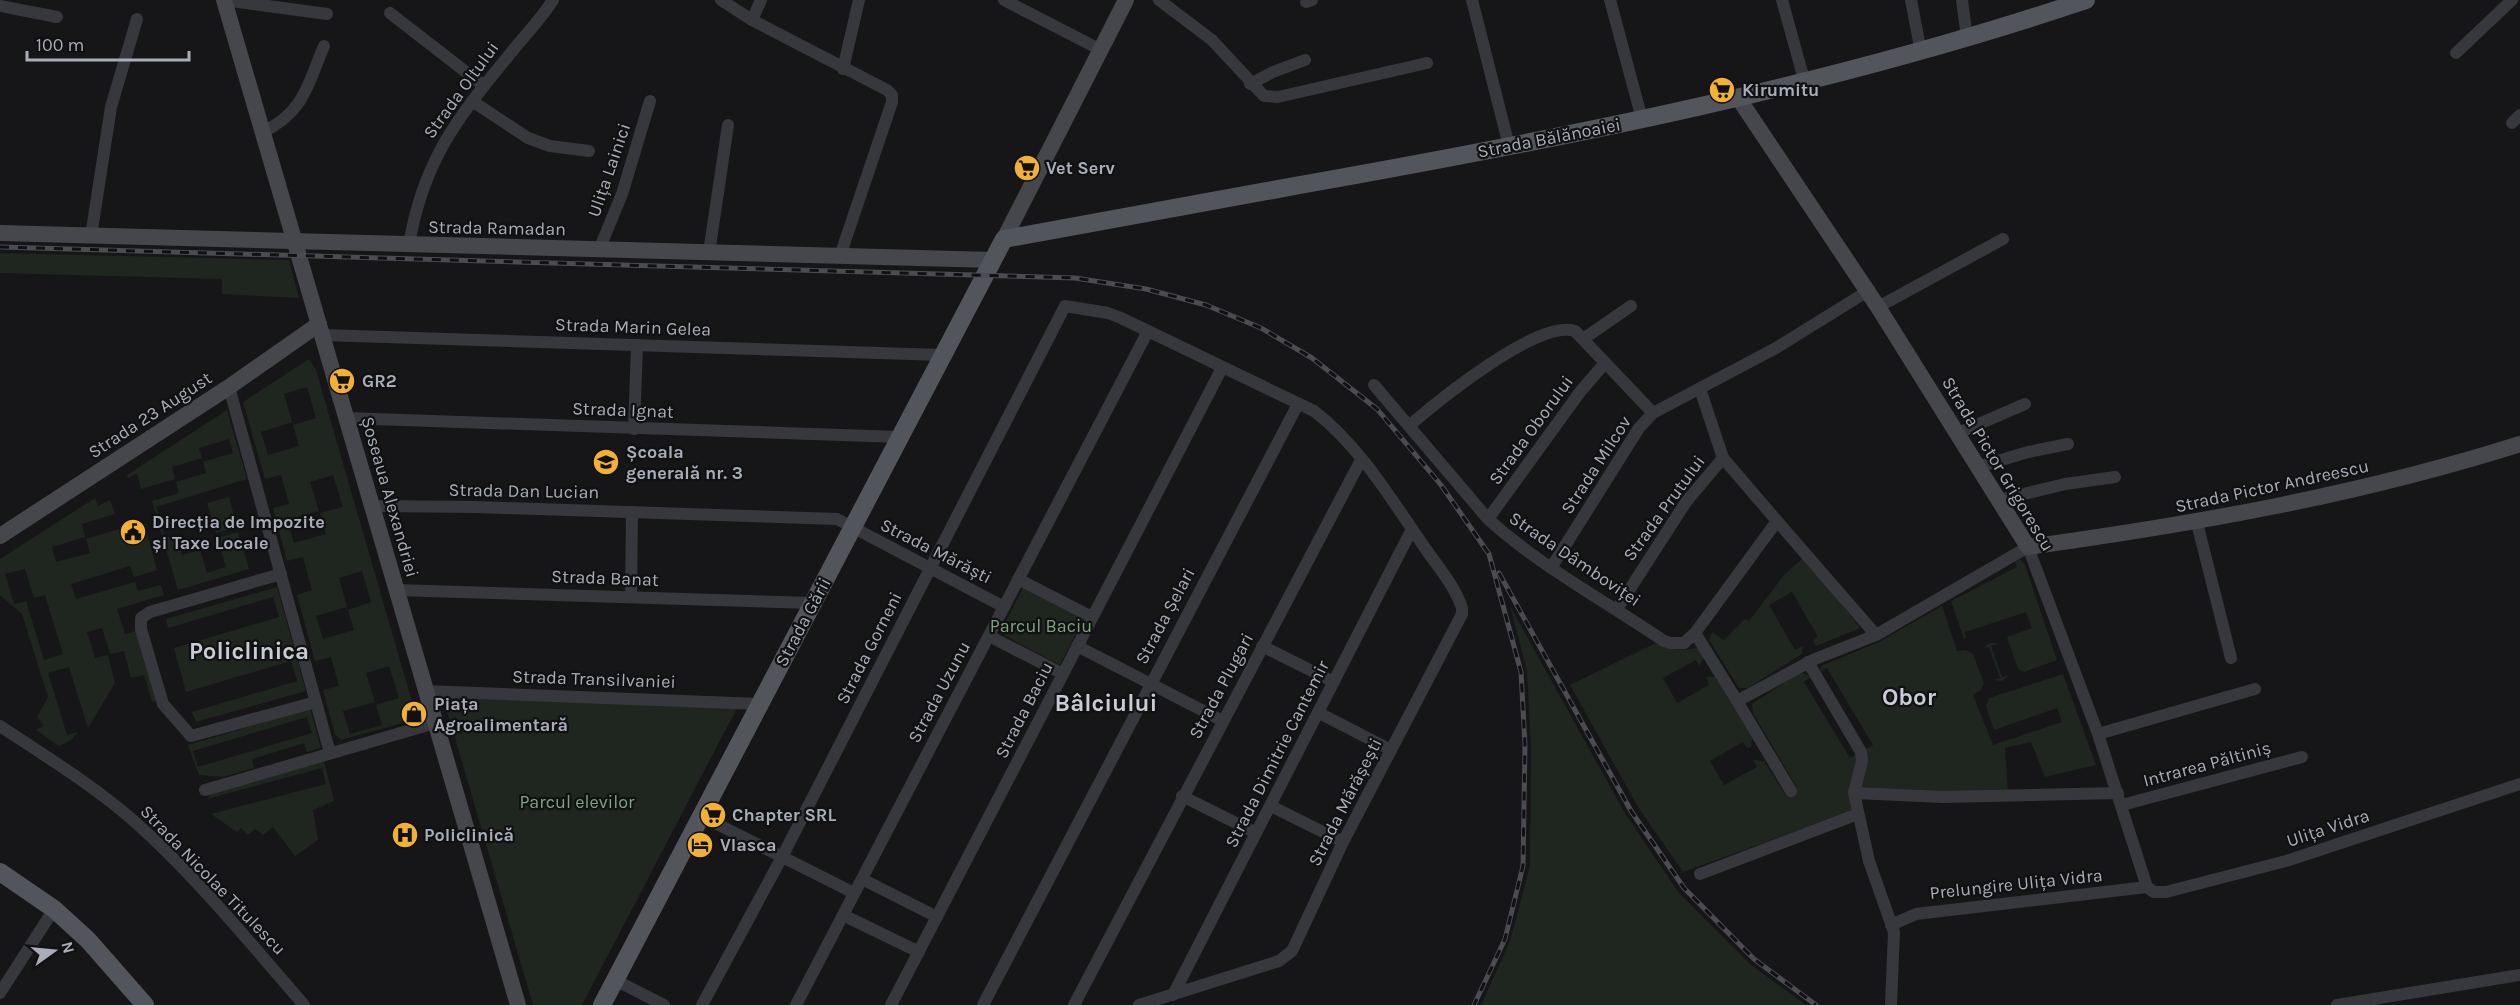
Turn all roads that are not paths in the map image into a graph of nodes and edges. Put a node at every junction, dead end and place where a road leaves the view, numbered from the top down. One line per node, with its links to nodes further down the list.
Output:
1 (224, 0): 18 (street); 38 (street, Șoseaua Alexandriei)
2 (553, 0): 32 (street, Strada Oltului)
3 (721, 0): 21 (street)
4 (761, 0): 21 (street)
5 (859, 0): 29 (street)
6 (1004, 0): 24 (street)
7 (1126, 0): 24 (street)
8 (1159, 0): 31 (street)
9 (1472, 0): 39 (street)
10 (1610, 0): 36 (street)
11 (1782, 0): 30 (street)
12 (1911, 0): 25 (street)
13 (1962, 0): 22 (street)
14 (2086, 0): 22 (main road, Strada Bălănoaiei)
15 (2512, 0): 26 (street)
16 (0, 6): 19 (street)
17 (390, 13): 32 (street)
18 (327, 14)
19 (57, 17)
20 (136, 19): 42 (street)
21 (752, 20): 29 (street)
22 (1967, 38): 25 (main road, Strada Bălănoaiei)
23 (324, 46): 38 (street)
24 (1101, 50): 43 (street)
25 (1921, 52): 30 (main road, Strada Bălănoaiei)
26 (2456, 53)
27 (1305, 60): 31 (street)
28 (1427, 63): 31 (street)
29 (843, 69): 49 (street)
30 (1805, 83): 33 (main road, Strada Bălănoaiei)
31 (1250, 84)
32 (484, 86): 34 (street, Strada Oltului)
33 (1739, 99): 36 (main road, Strada Bălănoaiei); 51 (street, Strada Pictor Grigorescu)
34 (472, 100): 40 (street); 46 (street, Strada Oltului)
35 (650, 101): 47 (street, Ulița Lainici)
36 (1642, 119): 39 (main road, Strada Bălănoaiei)
37 (728, 125): 48 (street)
38 (263, 132): 45 (street, Șoseaua Alexandriei)
39 (1509, 146): 43 (main road, Strada Bălănoaiei)
40 (589, 151)
41 (0, 233): 42 (street, Strada Ramadan)
42 (91, 236): 45 (street, Strada Ramadan)
43 (1004, 239): 50 (main road, Strada Gării)
44 (2003, 239): 53 (street)
45 (296, 242): 46 (street, Strada Ramadan); 54 (street, Șoseaua Alexandriei)
46 (409, 245): 47 (street, Strada Ramadan)
47 (599, 250): 48 (street, Strada Ramadan)
48 (709, 253): 49 (street, Strada Ramadan)
49 (840, 256): 50 (street, Strada Ramadan)
50 (993, 260): 58 (main road, Strada Gării)
51 (1868, 291): 53 (street, Strada Pictor Grigorescu); 63 (street)
52 (1631, 306): 56 (street)
53 (1878, 307): 70 (street, Strada Pictor Grigorescu)
54 (321, 330): 57 (street, Strada Marin Gelea); 62 (street, Strada 23 August); 67 (street, Șoseaua Alexandriei)
55 (1148, 331): 60 (street); 88 (street, Strada Gorneni); 91 (street, Strada Uzunu)
56 (1582, 339): 59 (street); 68 (street)
57 (637, 345): 58 (street, Strada Marin Gelea); 69 (street)
58 (942, 355): 71 (main road, Strada Gării)
59 (1605, 363): 66 (street); 81 (street, Strada Oborului)
60 (1222, 368): 64 (street); 97 (street, Strada Baciu)
61 (1374, 385): 68 (street, Strada Dâmboviței)
62 (229, 387): 86 (street, Strada 23 August); 90 (street)
63 (1700, 389): 66 (street); 74 (street)
64 (1298, 404): 75 (street); 107 (street, Strada Șelari)
65 (2025, 404): 70 (street)
66 (1653, 413): 89 (street, Strada Milcov)
67 (346, 418): 69 (street, Strada Ignat); 79 (street, Șoseaua Alexandriei)
68 (1410, 425): 81 (street, Strada Dâmboviței)
69 (634, 429): 71 (street, Strada Ignat)
70 (1958, 433): 76 (street, Strada Pictor Grigorescu)
71 (899, 437): 84 (main road, Strada Gării)
72 (2068, 444): 76 (street)
73 (2520, 444): 83 (street, Strada Pictor Andreescu)
74 (1723, 458): 82 (street); 96 (street, Strada Prutului)
75 (1361, 460): 85 (street); 102 (street, Strada Plugari)
76 (1978, 467): 78 (street, Strada Pictor Grigorescu)
77 (2115, 477): 78 (street)
78 (1999, 500): 87 (street, Strada Pictor Grigorescu)
79 (372, 506): 80 (street, Strada Dan Lucian); 92 (street, Șoseaua Alexandriei)
80 (632, 512): 84 (street, Strada Dan Lucian); 93 (street)
81 (1488, 519): 89 (street, Strada Dâmboviței)
82 (1777, 521): 98 (street); 99 (street)
83 (2197, 523): 87 (street, Strada Pictor Andreescu); 103 (street)
84 (852, 528): 88 (street, Strada Mărăști); 94 (main road, Strada Gării)
85 (1412, 529): 106 (street, Strada Dimitrie Cantemir); 118 (street, Strada Mărășești)
86 (0, 536)
87 (2028, 547): 99 (street); 117 (street, Strada Pictor Grigorescu)
88 (930, 568): 95 (street, Strada Mărăști); 132 (street, Strada Gorneni)
89 (1551, 568): 96 (street, Strada Dâmboviței)
90 (281, 574): 111 (street); 111 (street)
91 (1018, 579): 95 (street, Strada Uzunu); 97 (street, Strada Mărăști)
92 (396, 590): 93 (street, Strada Banat); 109 (street, Șoseaua Alexandriei)
93 (630, 597): 94 (street, Strada Banat)
94 (813, 603): 112 (main road, Strada Gării)
95 (1004, 607): 100 (street, Strada Uzunu)
96 (1617, 609): 98 (street, Strada Dâmboviței)
97 (1092, 617): 101 (street, Strada Baciu)
98 (1695, 633): 110 (street)
99 (1876, 634): 104 (street)
100 (988, 636): 105 (street); 135 (street, Strada Uzunu)
101 (1077, 646): 105 (street, Strada Baciu); 107 (street)
102 (1262, 646): 106 (street); 114 (street, Strada Plugari)
103 (2231, 658)
104 (1808, 662): 110 (street); 124 (street)
105 (1063, 674): 140 (street, Strada Baciu)
106 (1334, 682): 113 (street, Strada Dimitrie Cantemir)
107 (1150, 684): 114 (street); 155 (street, Strada Șelari)
108 (2255, 689): 117 (street)
109 (426, 691): 112 (street, Strada Transilvaniei); 115 (street, Șoseaua Alexandriei)
110 (1737, 701): 123 (street)
111 (316, 702): 119 (street)
112 (760, 704): 129 (main road, Strada Gării)
113 (1319, 713): 118 (street); 127 (street, Strada Dimitrie Cantemir)
114 (1223, 721): 125 (street, Strada Plugari)
115 (435, 723): 119 (street); 149 (street, Șoseaua Alexandriei)
116 (0, 726): 148 (street, Strada Nicolae Titulescu)
117 (2098, 734): 126 (street, Strada Pictor Grigorescu)
118 (1392, 750): 131 (street, Strada Mărășești)
119 (330, 753): 122 (street)
120 (2301, 757): 126 (street, Intrarea Păltiniș)
121 (2520, 784): 136 (street, Ulița Vidra)
122 (205, 790)
123 (1791, 791)
124 (1854, 794): 126 (street, Intrarea Păltiniș); 128 (street)
125 (1182, 796): 130 (street); 156 (street, Strada Plugari)
126 (2120, 799): 136 (street, Strada Pictor Grigorescu)
127 (1271, 806): 130 (street, Strada Dimitrie Cantemir); 131 (street)
128 (1858, 814): 134 (street); 141 (street)
129 (701, 816): 132 (street); 144 (main road, Strada Gării)
130 (1256, 832): 146 (street, Strada Dimitrie Cantemir)
131 (1343, 842): 146 (street, Strada Mărășești)
132 (782, 857): 137 (street); 152 (street, Strada Gorneni)
133 (0, 872): 138 (main road)
134 (1700, 874)
135 (862, 879): 137 (street, Strada Uzunu); 140 (street)
136 (2147, 886): 141 (street, Prelungire Ulița Vidra)
137 (854, 893): 139 (street, Strada Uzunu)
138 (54, 909): 145 (street); 147 (main road)
139 (843, 915): 142 (street); 153 (street, Strada Uzunu)
140 (937, 917): 142 (street, Strada Baciu)
141 (1891, 925): 158 (street)
142 (919, 952): 154 (street, Strada Baciu)
143 (2520, 975): 159 (street)
144 (615, 980): 150 (main road, Strada Gării); 151 (street)
145 (0, 993)
146 (1173, 995): 157 (street, Strada Mărășești)
147 (146, 1005)
148 (304, 1005)
149 (518, 1005)
150 (602, 1005)
151 (664, 1005)
152 (702, 1005)
153 (796, 1005)
154 (891, 1005)
155 (983, 1005)
156 (1074, 1005)
157 (1139, 1005)
158 (1891, 1005)
159 (2337, 1005)

